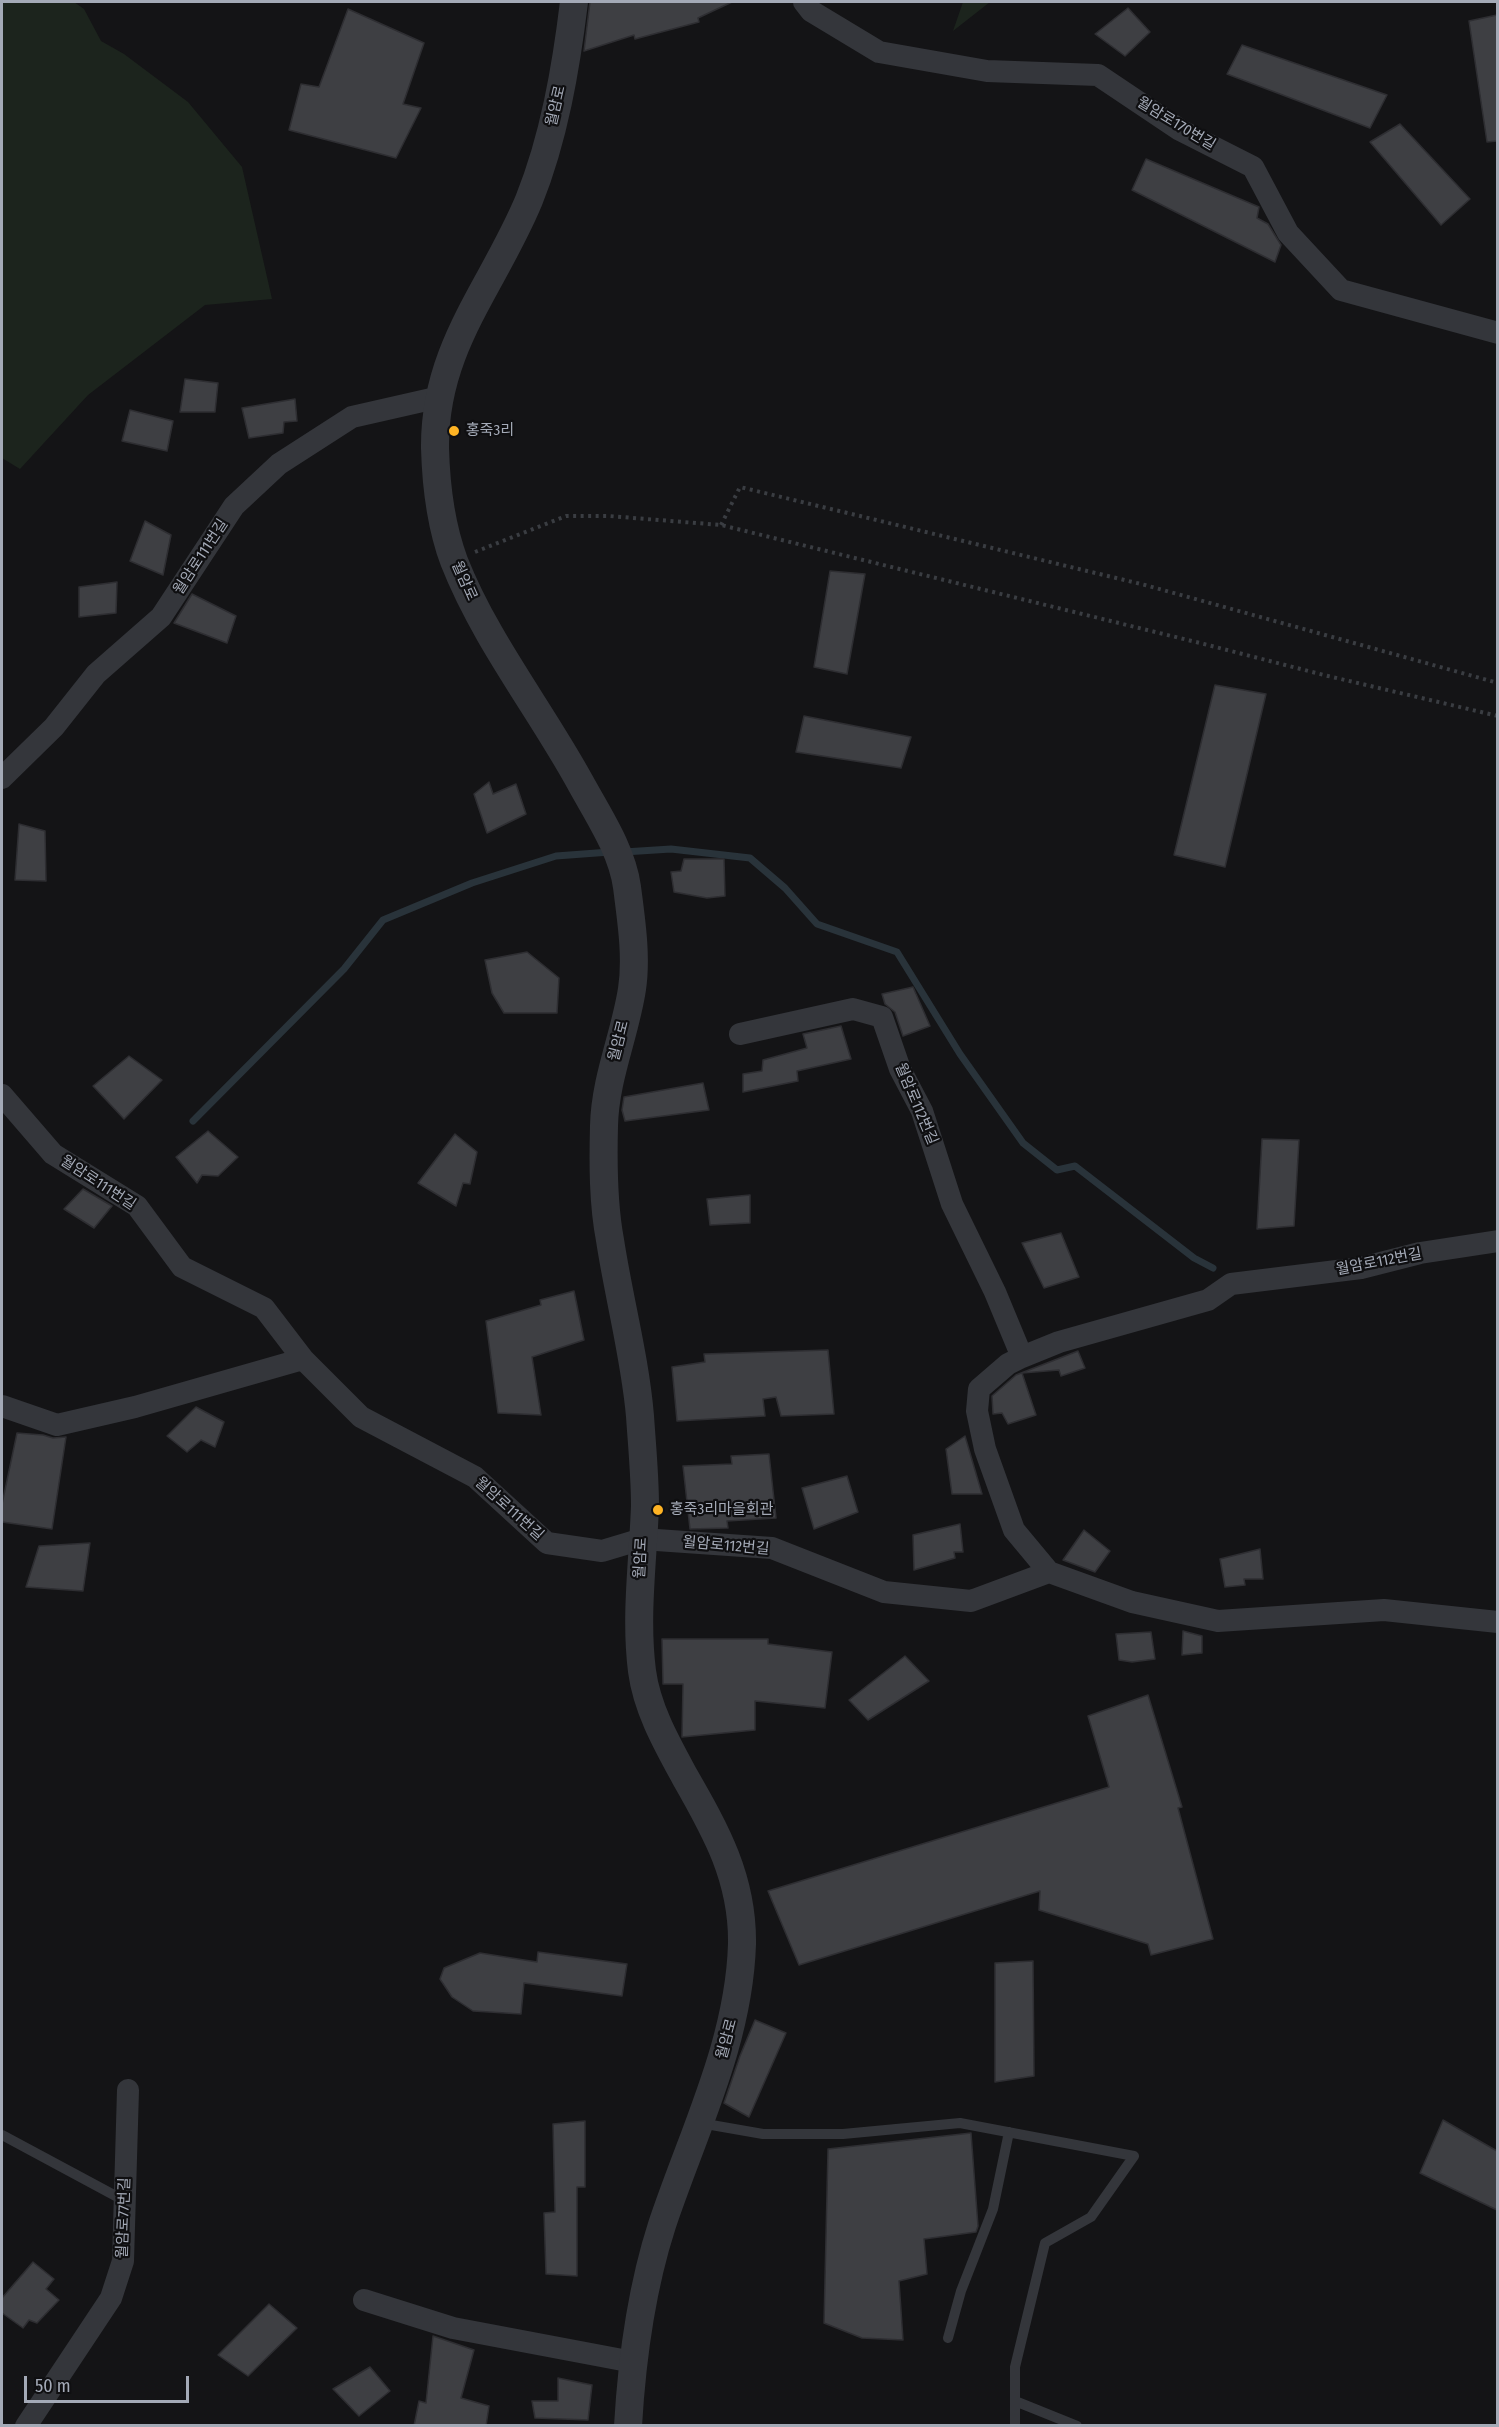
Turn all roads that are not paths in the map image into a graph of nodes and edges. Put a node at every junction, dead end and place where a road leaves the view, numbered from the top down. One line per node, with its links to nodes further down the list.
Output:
1 (574, 2): 4 (street, 월암로)
2 (804, 2): 3 (street, 월암로170번길)
3 (1497, 333)
4 (440, 397): 5 (street, 월암로111번길); 12 (street, 월암로)
5 (2, 778)
6 (740, 1034): 9 (street, 월암로112번길)
7 (2, 1095): 10 (street, 월암로111번길)
8 (1497, 1241): 9 (street, 월암로112번길)
9 (1022, 1357): 13 (street, 월암로112번길)
10 (303, 1359): 11 (street); 12 (street, 월암로111번길)
11 (2, 1406)
12 (642, 1539): 13 (street, 월암로112번길); 16 (street, 월암로)
13 (1049, 1572): 14 (street)
14 (1497, 1622)
15 (128, 2091): 19 (street, 월암로77번길)
16 (700, 2123): 17 (lane); 22 (street, 월암로)
17 (1009, 2132): 21 (lane); 23 (lane)
18 (2, 2135): 19 (lane)
19 (125, 2201): 24 (street, 월암로77번길)
20 (364, 2300): 22 (street)
21 (948, 2337)
22 (633, 2362): 25 (street, 월암로)
23 (1015, 2401): 26 (lane); 27 (lane)
24 (26, 2426)
25 (628, 2426)
26 (1015, 2426)
27 (1077, 2426)

